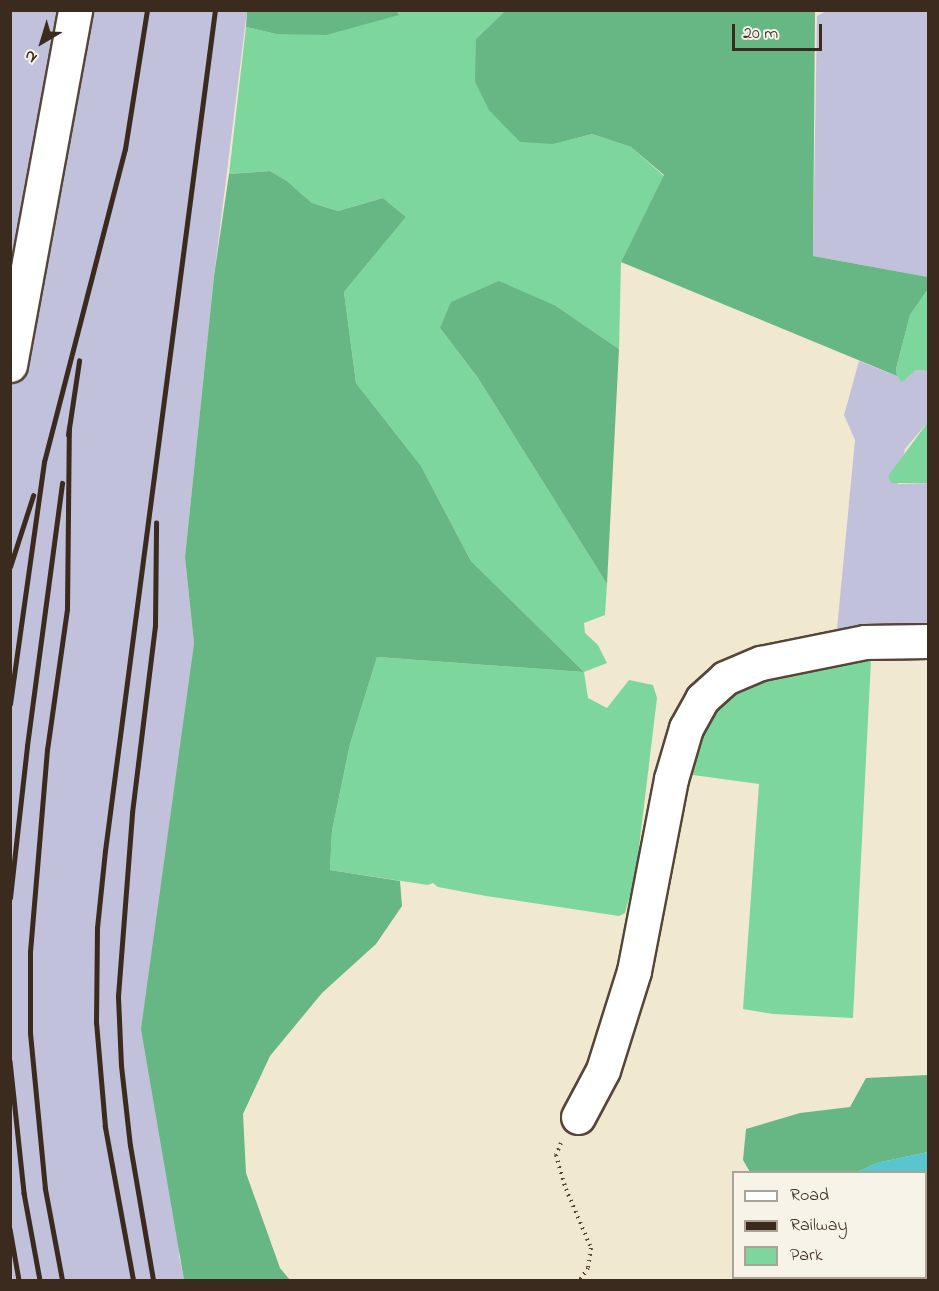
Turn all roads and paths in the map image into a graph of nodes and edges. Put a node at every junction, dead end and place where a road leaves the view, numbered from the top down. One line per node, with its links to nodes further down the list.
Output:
1 (75, 10): 2 (street)
2 (10, 365)
3 (928, 640): 4 (street)
4 (578, 1117): 5 (path)
5 (580, 1281)

